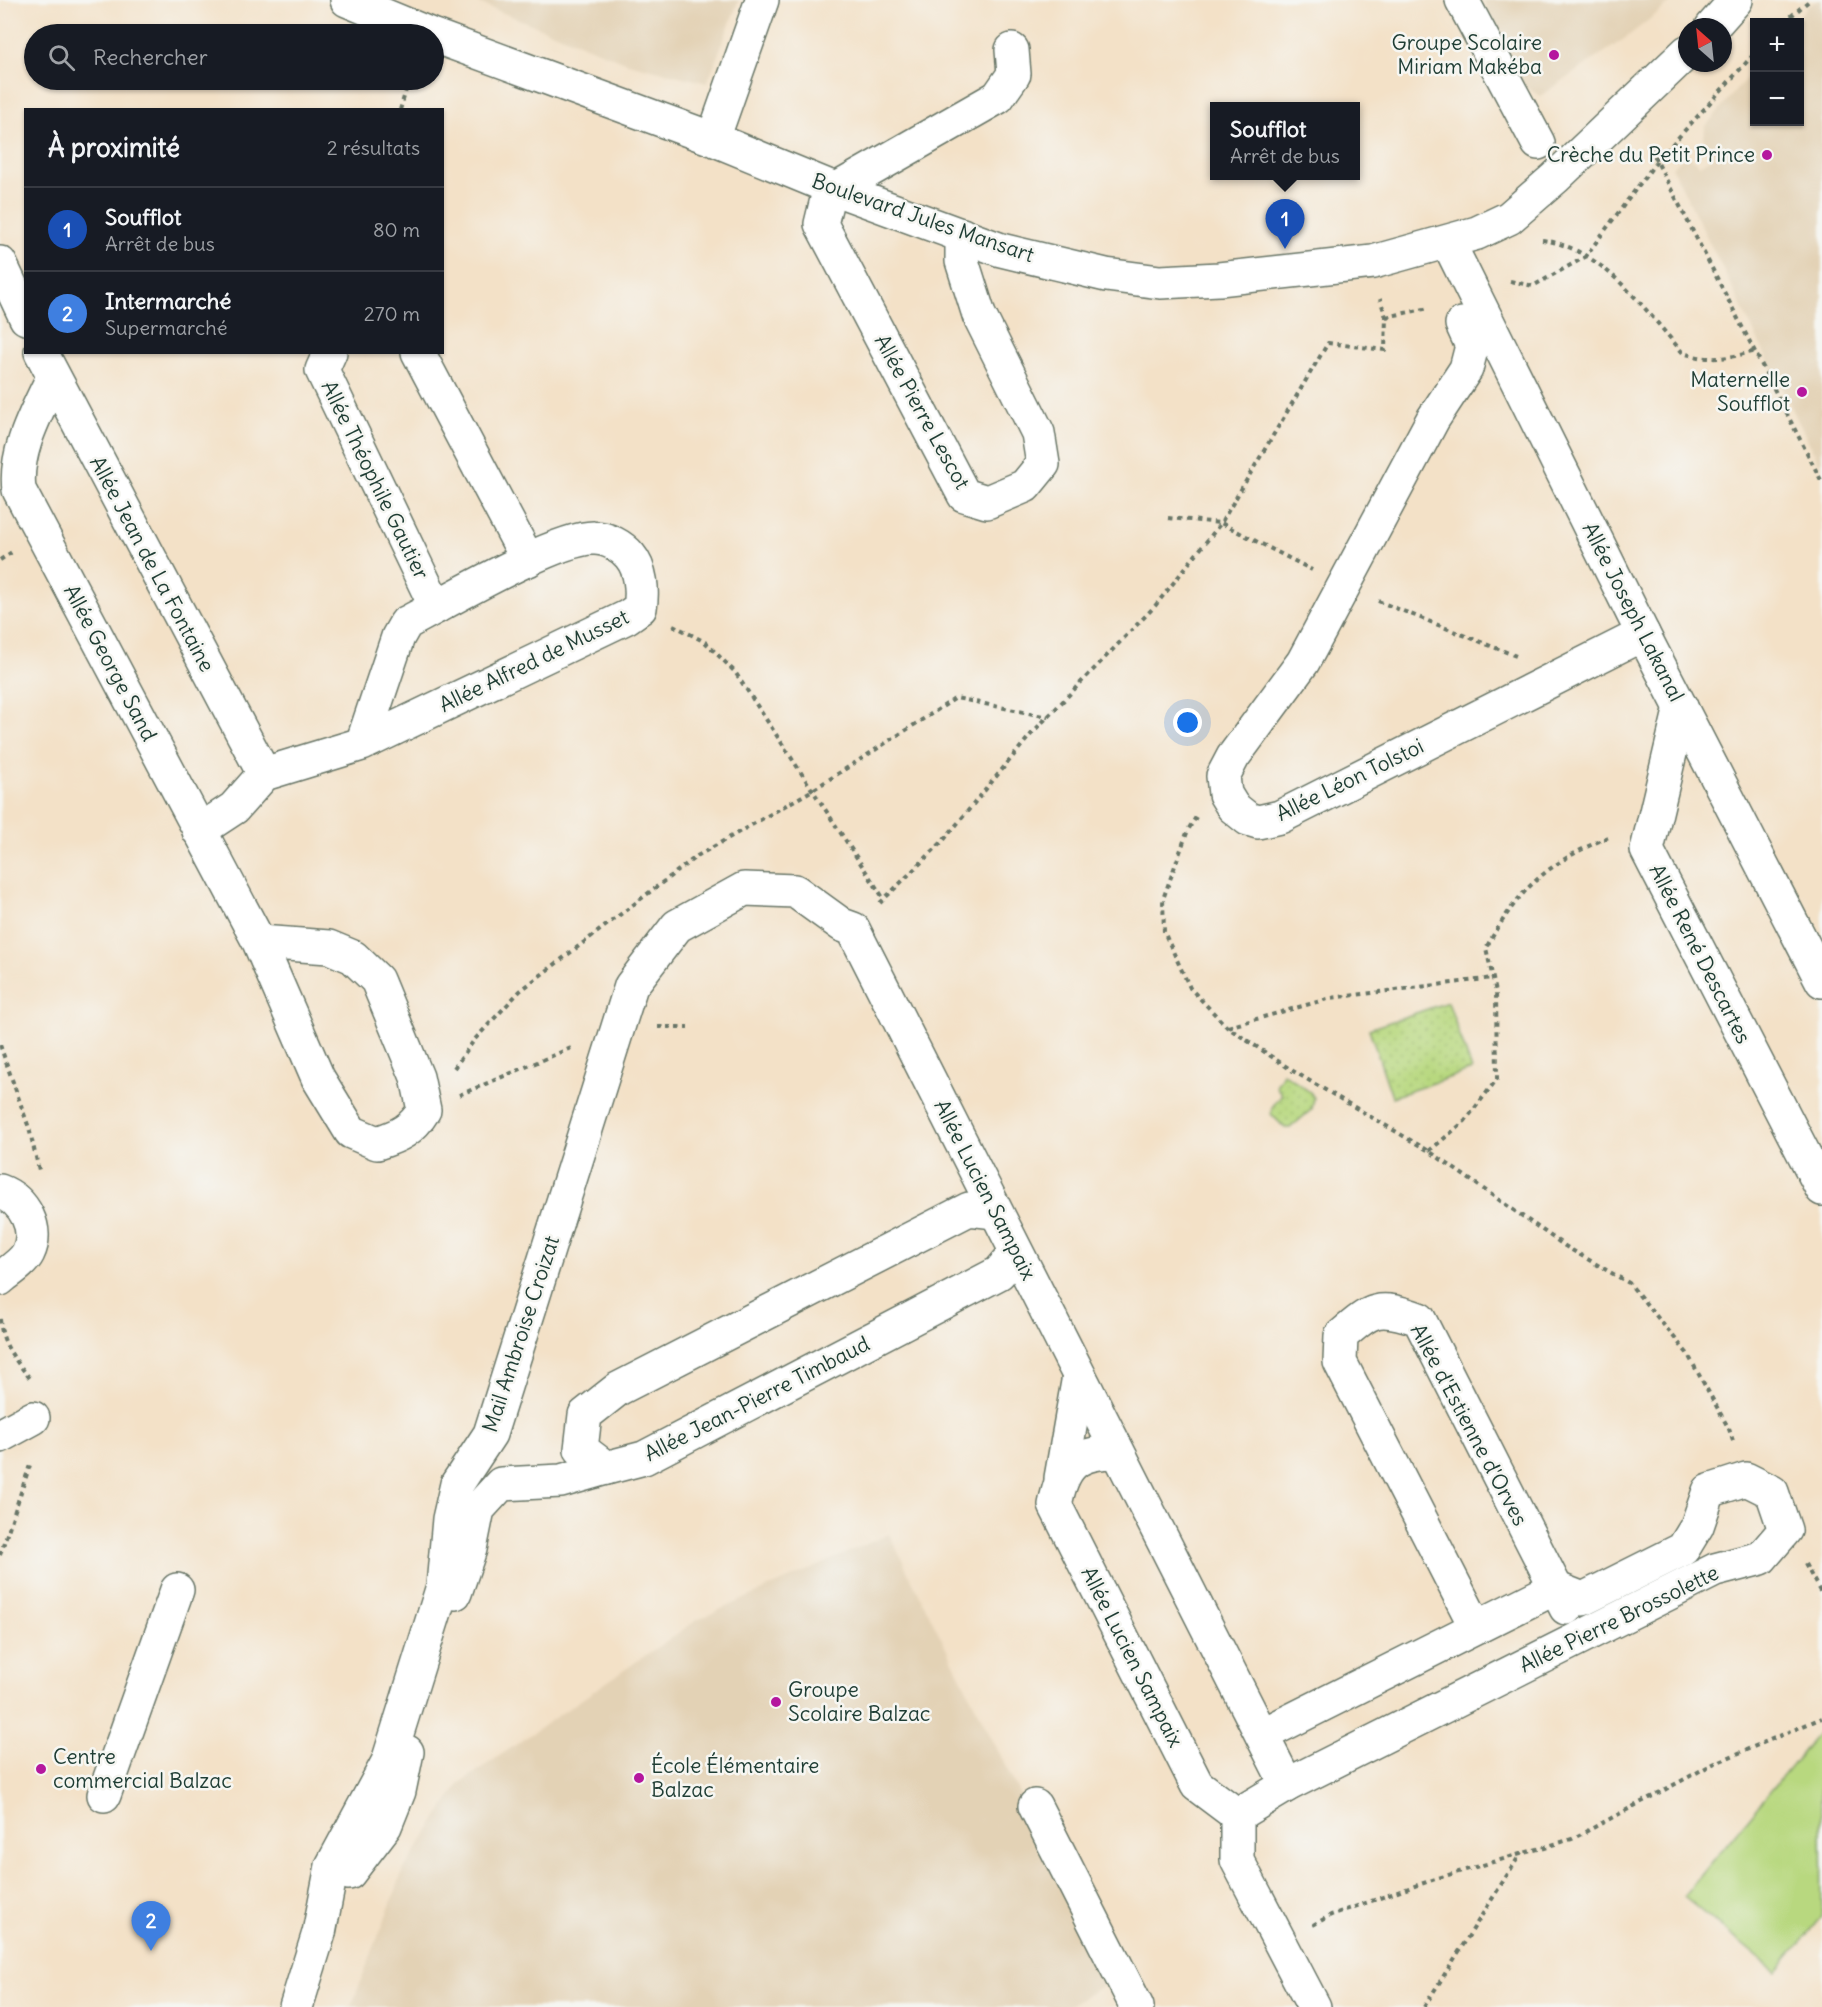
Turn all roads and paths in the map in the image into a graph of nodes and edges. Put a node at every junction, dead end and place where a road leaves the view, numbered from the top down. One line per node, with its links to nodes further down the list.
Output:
1 (347, 0): 8 (street)
2 (762, 0): 15 (street)
3 (1462, 0): 16 (street)
4 (1736, 0): 6 (street)
5 (1810, 0): 7 (path)
6 (1720, 18)
7 (1789, 18)
8 (405, 24)
9 (444, 40): 15 (street, Boulevard Jules Mansart)
10 (1012, 50): 19 (street)
11 (1750, 59): 18 (path)
12 (1678, 61): 22 (street, Boulevard Jules Mansart)
13 (406, 90): 14 (path)
14 (401, 108)
15 (713, 139): 19 (street, Boulevard Jules Mansart)
16 (1538, 143)
17 (1650, 148): 18 (path)
18 (1657, 161): 23 (path); 28 (path)
19 (833, 188): 20 (street, Boulevard Jules Mansart); 20 (street, Allée Pierre Lescot)
20 (962, 235): 22 (street, Boulevard Jules Mansart)
21 (1535, 239): 23 (path)
22 (1448, 242): 36 (street, Allée Joseph Lakanal)
23 (1585, 257): 25 (path); 28 (path)
24 (0, 265): 26 (street)
25 (1506, 280)
26 (24, 314)
27 (1451, 314): 40 (street); 43 (path)
28 (1756, 351): 32 (path)
29 (329, 354): 34 (street, Allée Théophile Gautier)
30 (419, 354): 33 (street)
31 (47, 365): 39 (street, Allée Jean de La Fontaine); 42 (street, Allée George Sand)
32 (1822, 482)
33 (528, 560): 34 (street, Allée Alfred de Musset); 35 (street, Allée Alfred de Musset)
34 (436, 607): 38 (street, Allée Alfred de Musset)
35 (640, 608): 38 (street, Allée Alfred de Musset); 43 (path)
36 (1643, 634): 37 (street, Allée Joseph Lakanal); 40 (street, Allée Léon Tolstoi)
37 (1681, 707): 41 (street, Allée René Descartes); 47 (street, Allée Joseph Lakanal)
38 (362, 744): 39 (street, Allée Alfred de Musset)
39 (264, 774): 42 (street)
40 (1224, 776): 50 (path)
41 (1654, 818): 46 (path); 53 (street, Allée René Descartes)
42 (199, 831): 45 (street, Allée George Sand)
43 (884, 899): 44 (path)
44 (854, 928): 48 (street, Mail Ambroise Croizat); 57 (street, Allée Lucien Sampaix)
45 (259, 942): 52 (street); 52 (street, Allée George Sand)
46 (1493, 978): 50 (path); 54 (path)
47 (1822, 981)
48 (620, 1027): 49 (path); 52 (path); 63 (street, Mail Ambroise Croizat)
49 (688, 1027)
50 (1227, 1027): 54 (path)
51 (0, 1045): 56 (path)
52 (424, 1110)
53 (1810, 1139): 55 (street, Allée René Descartes)
54 (1429, 1150): 69 (path)
55 (1822, 1189)
56 (10, 1198): 59 (street)
57 (995, 1212): 58 (street, Allée Lucien Sampaix); 67 (street)
58 (1016, 1253): 61 (street, Allée Lucien Sampaix); 67 (street, Allée Jean-Pierre Timbaud)
59 (0, 1279)
60 (0, 1319): 62 (path)
61 (1079, 1376): 65 (street, Allée Lucien Sampaix); 68 (street, Allée Lucien Sampaix)
62 (33, 1418): 64 (street)
63 (490, 1434): 70 (street); 83 (street, Mail Ambroise Croizat)
64 (0, 1436)
65 (1117, 1452): 68 (street); 77 (street, Allée Lucien Sampaix)
66 (33, 1456): 71 (path)
67 (606, 1468): 70 (street, Allée Jean-Pierre Timbaud)
68 (1061, 1478): 81 (street, Allée Lucien Sampaix)
69 (1746, 1479): 72 (street, Allée Pierre Brossolette); 75 (street, Allée Pierre Brossolette)
70 (501, 1484): 83 (street)
71 (0, 1555)
72 (1555, 1588): 74 (street); 74 (street, Allée d'Estienne d'Orves); 75 (street, Allée d'Estienne d'Orves)
73 (177, 1590): 79 (street)
74 (1476, 1627): 77 (street)
75 (1581, 1636): 78 (street, Allée Pierre Brossolette)
76 (1822, 1718): 82 (path)
77 (1262, 1735): 78 (street, Allée Lucien Sampaix)
78 (1287, 1785): 81 (street, Allée Pierre Brossolette)
79 (104, 1795)
80 (1035, 1806): 86 (street)
81 (1237, 1815): 84 (street)
82 (1521, 1853): 84 (path); 88 (path)
83 (319, 1934): 85 (street)
84 (1281, 1944): 87 (street)
85 (296, 2007)
86 (1137, 2007)
87 (1314, 2007)
88 (1424, 2007)

